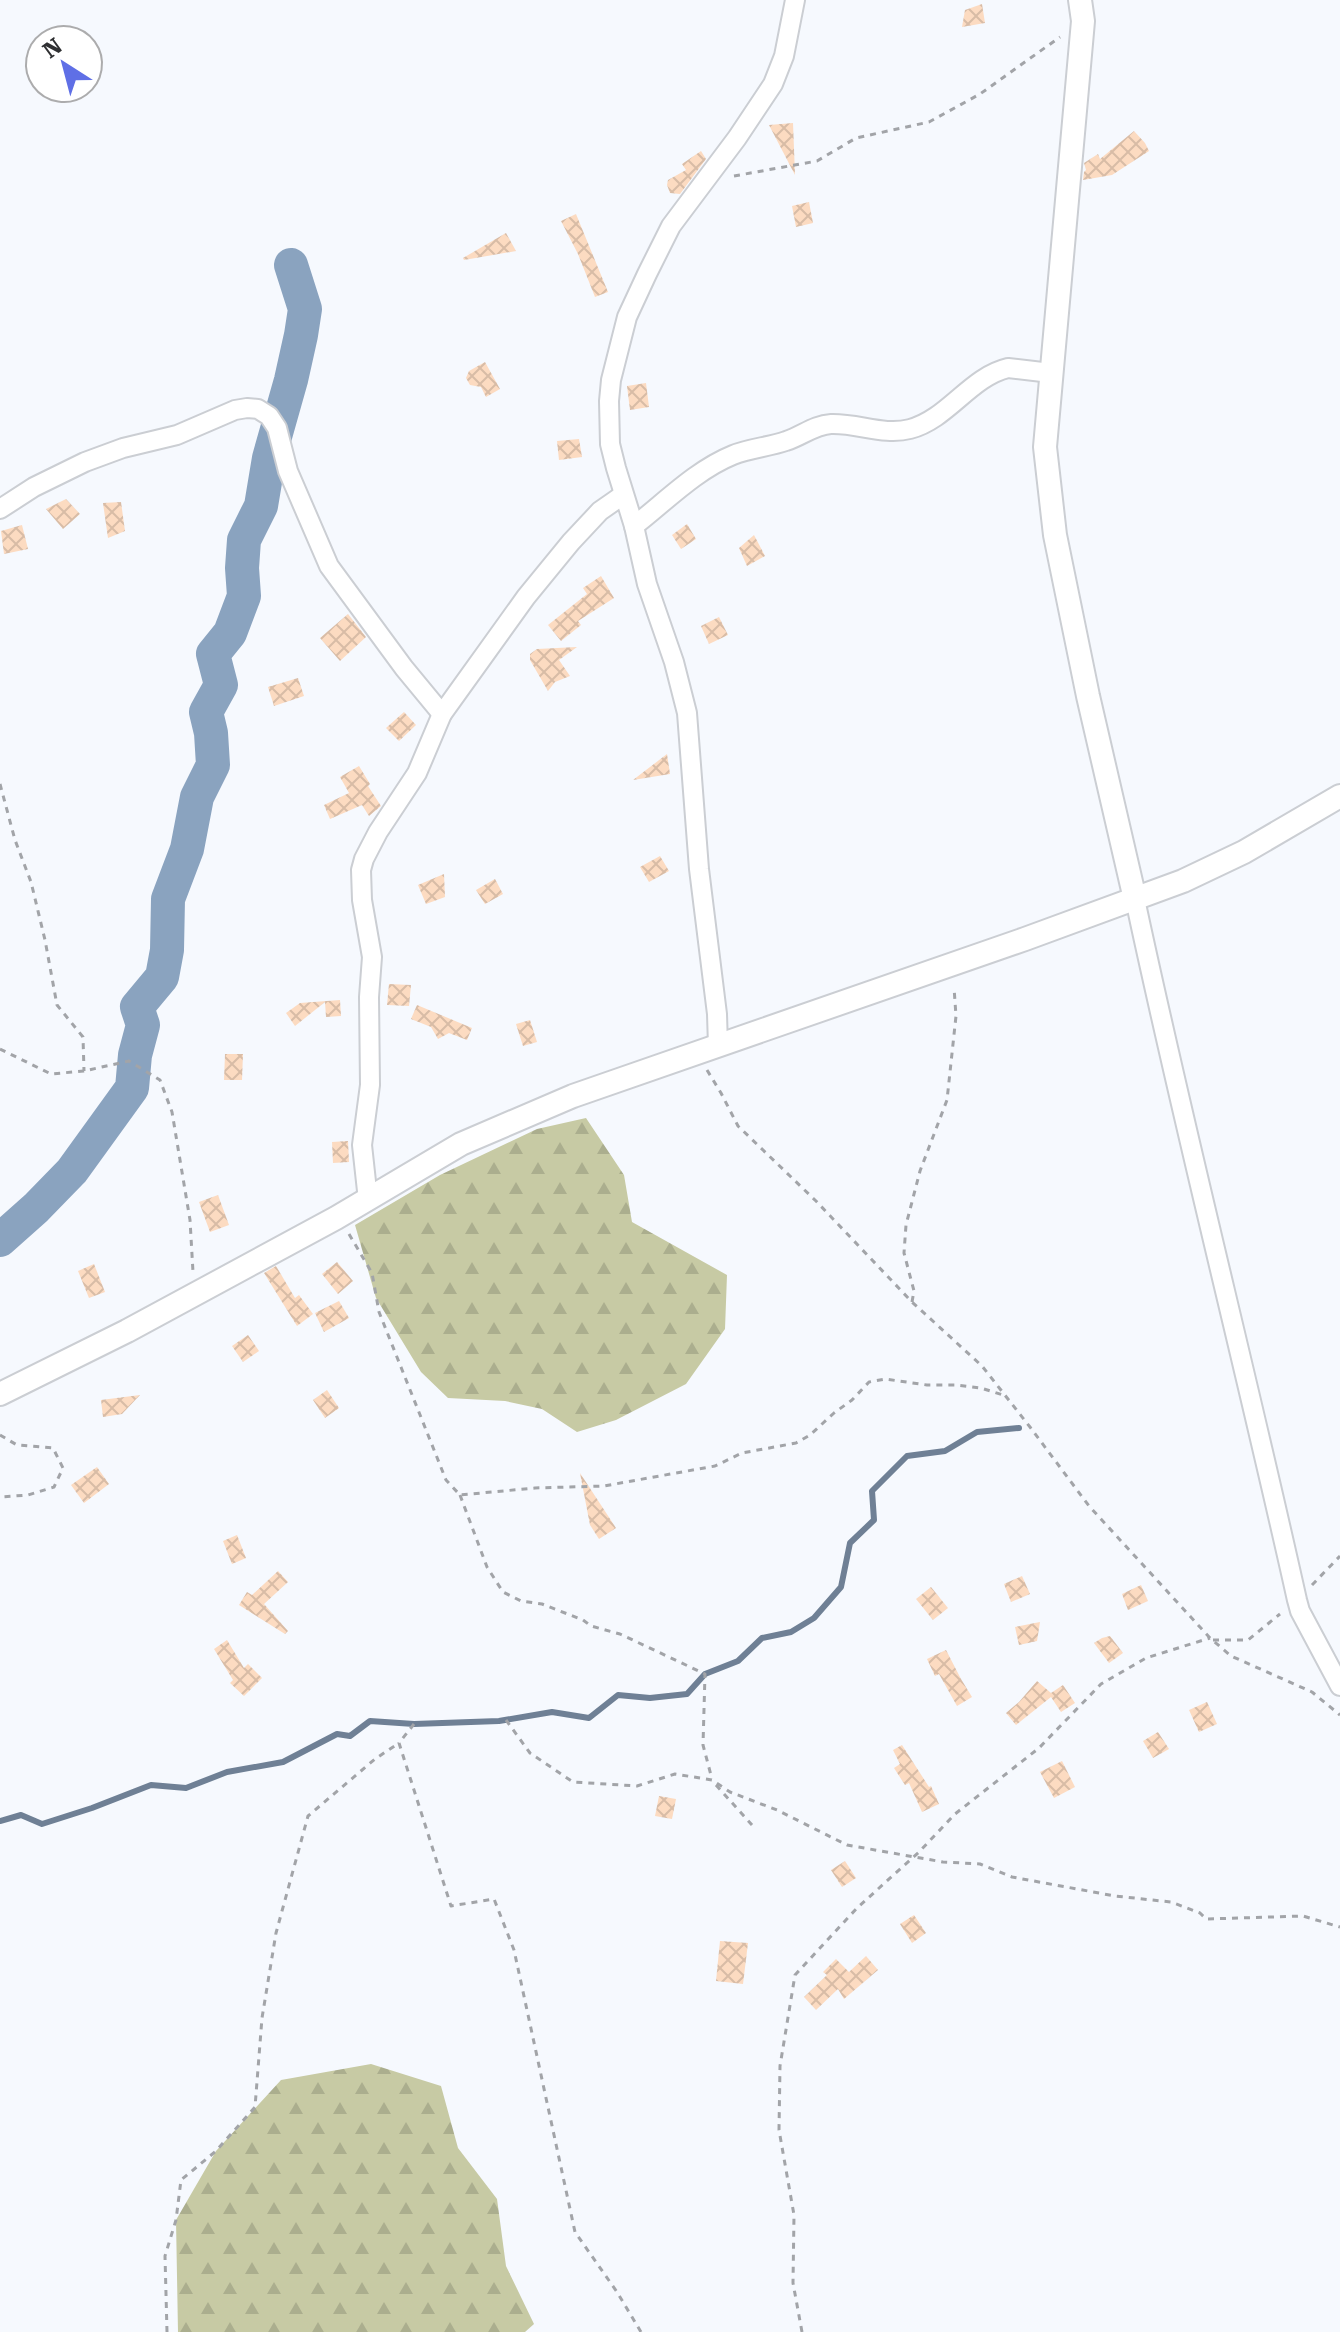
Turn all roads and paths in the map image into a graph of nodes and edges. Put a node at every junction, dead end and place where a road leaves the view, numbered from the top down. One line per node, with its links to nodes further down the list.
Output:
1 (795, 0): 3 (street)
2 (1082, 10): 3 (path); 4 (street)
3 (706, 180): 5 (street)
4 (1051, 373): 7 (street); 11 (street)
5 (623, 495): 7 (street); 8 (street)
6 (0, 509): 8 (street)
7 (634, 526): 13 (street)
8 (442, 714): 17 (street)
9 (0, 784): 16 (path)
10 (1340, 796): 11 (street)
11 (1135, 899): 12 (street); 27 (street)
12 (953, 963): 13 (street); 20 (path)
13 (718, 1046): 15 (street)
14 (0, 1049): 16 (path)
15 (696, 1054): 17 (street); 20 (path)
16 (84, 1071): 19 (path)
17 (368, 1200): 18 (street)
18 (336, 1218): 21 (street); 24 (path)
19 (194, 1281)
20 (912, 1302): 22 (path)
21 (0, 1394)
22 (1006, 1396): 24 (path); 28 (path)
23 (0, 1435): 25 (path)
24 (460, 1495): 34 (path)
25 (0, 1497)
26 (1340, 1556): 27 (path)
27 (1297, 1600): 28 (path); 29 (street)
28 (1211, 1639): 30 (path); 36 (path)
29 (1340, 1686)
30 (1340, 1715)
31 (506, 1720): 34 (path)
32 (414, 1724): 33 (path)
33 (399, 1743): 38 (path); 39 (path)
34 (712, 1780): 35 (path); 36 (path)
35 (752, 1825)
36 (913, 1857): 37 (path); 40 (path)
37 (1340, 1927)
38 (167, 2332)
39 (641, 2332)
40 (802, 2332)

